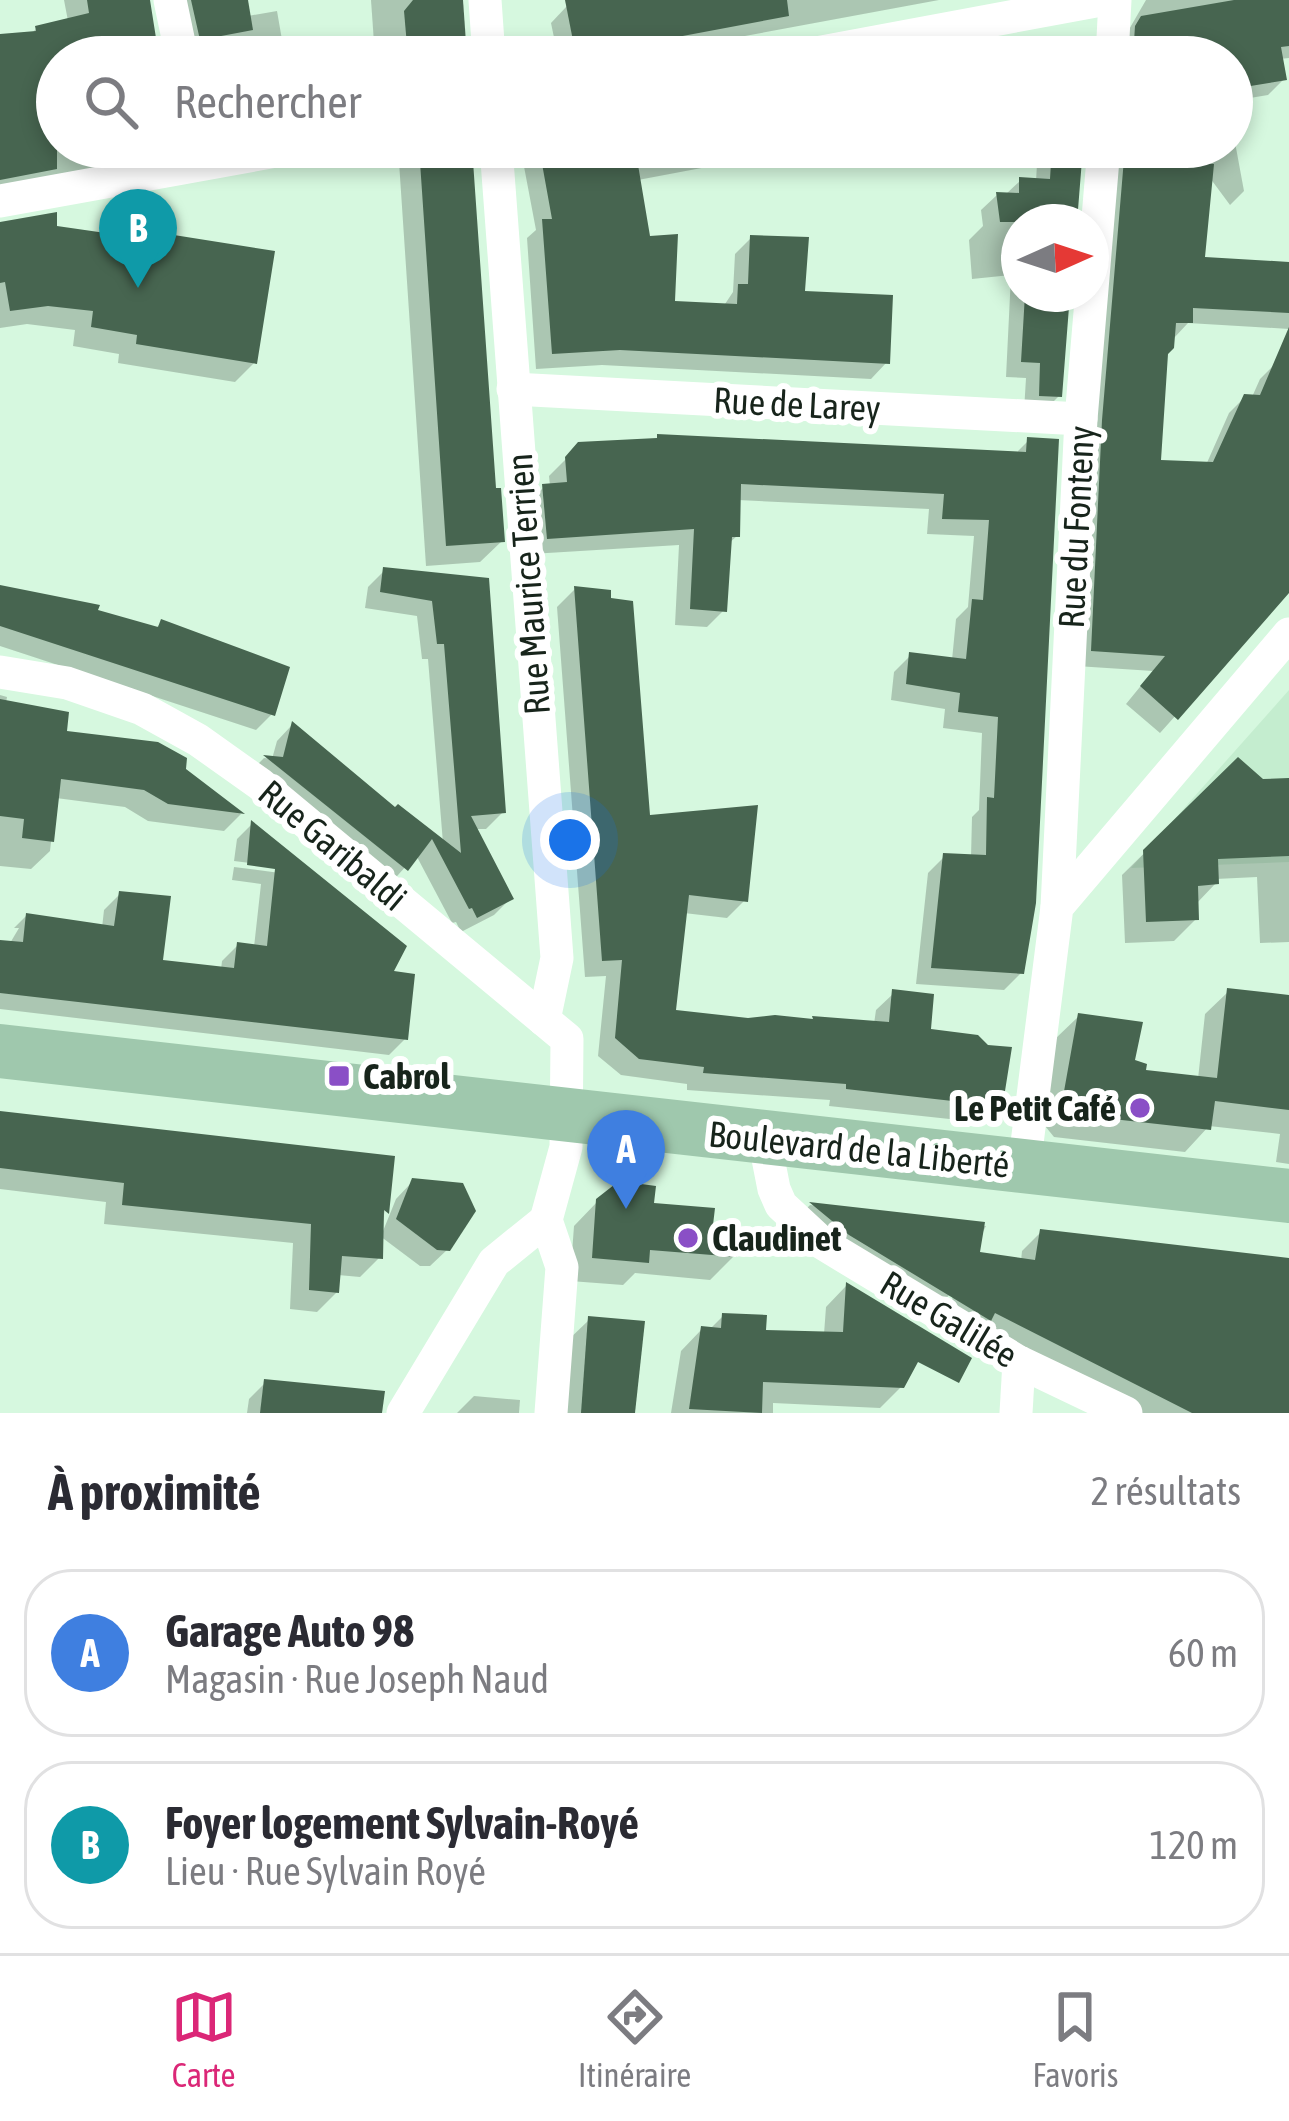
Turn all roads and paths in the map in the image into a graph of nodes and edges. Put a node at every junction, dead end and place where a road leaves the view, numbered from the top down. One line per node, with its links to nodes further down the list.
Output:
1 (170, 0): 5 (street)
2 (485, 0): 6 (street)
3 (1101, 0): 7 (street)
4 (1115, 0): 8 (street)
5 (178, 36)
6 (488, 36)
7 (908, 36)
8 (1113, 36)
9 (146, 168): 12 (street)
10 (497, 168): 13 (street, Rue Maurice Terrien)
11 (1102, 168): 14 (street, Rue du Fonteny)
12 (0, 201)
13 (513, 389): 14 (street, Rue de Larey); 18 (street, Rue Maurice Terrien)
14 (1081, 418): 17 (street, Rue du Fonteny)
15 (1289, 634): 17 (street)
16 (0, 672): 18 (street, Rue Garibaldi)
17 (1057, 907): 22 (street, Rue du Fonteny)
18 (544, 1020): 20 (street, Rue Garibaldi)
19 (0, 1051): 20 (main road, Boulevard de la Liberté)
20 (568, 1117): 21 (main road, Boulevard de la Liberté); 24 (street, Rue Garibaldi)
21 (764, 1138): 22 (main road, Boulevard de la Liberté); 25 (street, Rue Galilée)
22 (1024, 1167): 23 (main road, Boulevard de la Liberté)
23 (1289, 1196)
24 (546, 1220): 26 (street); 27 (street)
25 (1019, 1362): 28 (street); 29 (street, Rue Galilée)
26 (403, 1413)
27 (551, 1413)
28 (1016, 1413)
29 (1126, 1413)

